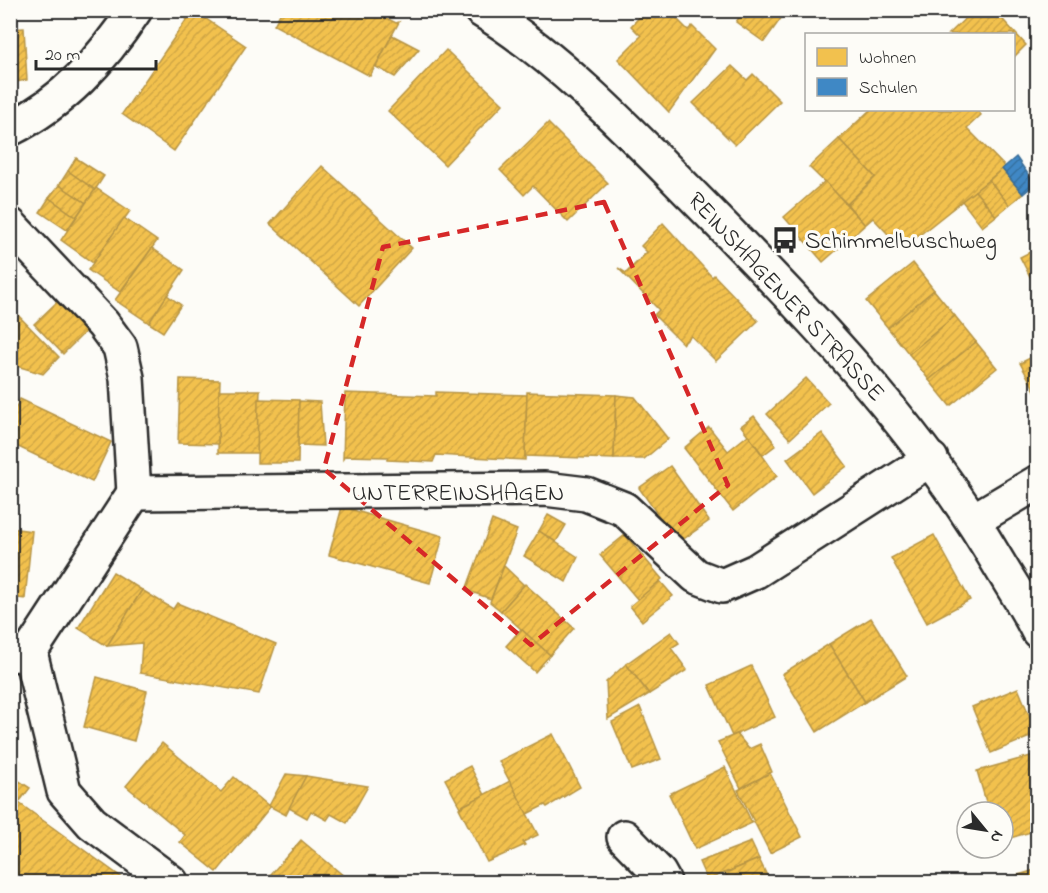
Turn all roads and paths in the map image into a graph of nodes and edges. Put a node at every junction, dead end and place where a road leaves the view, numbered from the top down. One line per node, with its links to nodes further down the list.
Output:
1 (135, 10): 3 (street)
2 (495, 15): 5 (street, REINSHAGENER STRASSE)
3 (10, 129)
4 (10, 225): 7 (street)
5 (931, 459): 7 (street, UNTERREINSHAGEN); 8 (street, REINSHAGENER STRASSE)
6 (1038, 482): 8 (street)
7 (134, 493): 10 (street)
8 (974, 520): 9 (street, REINSHAGENER STRASSE)
9 (1038, 631)
10 (20, 654): 12 (street)
11 (624, 837): 13 (street)
12 (171, 882)
13 (664, 882)

